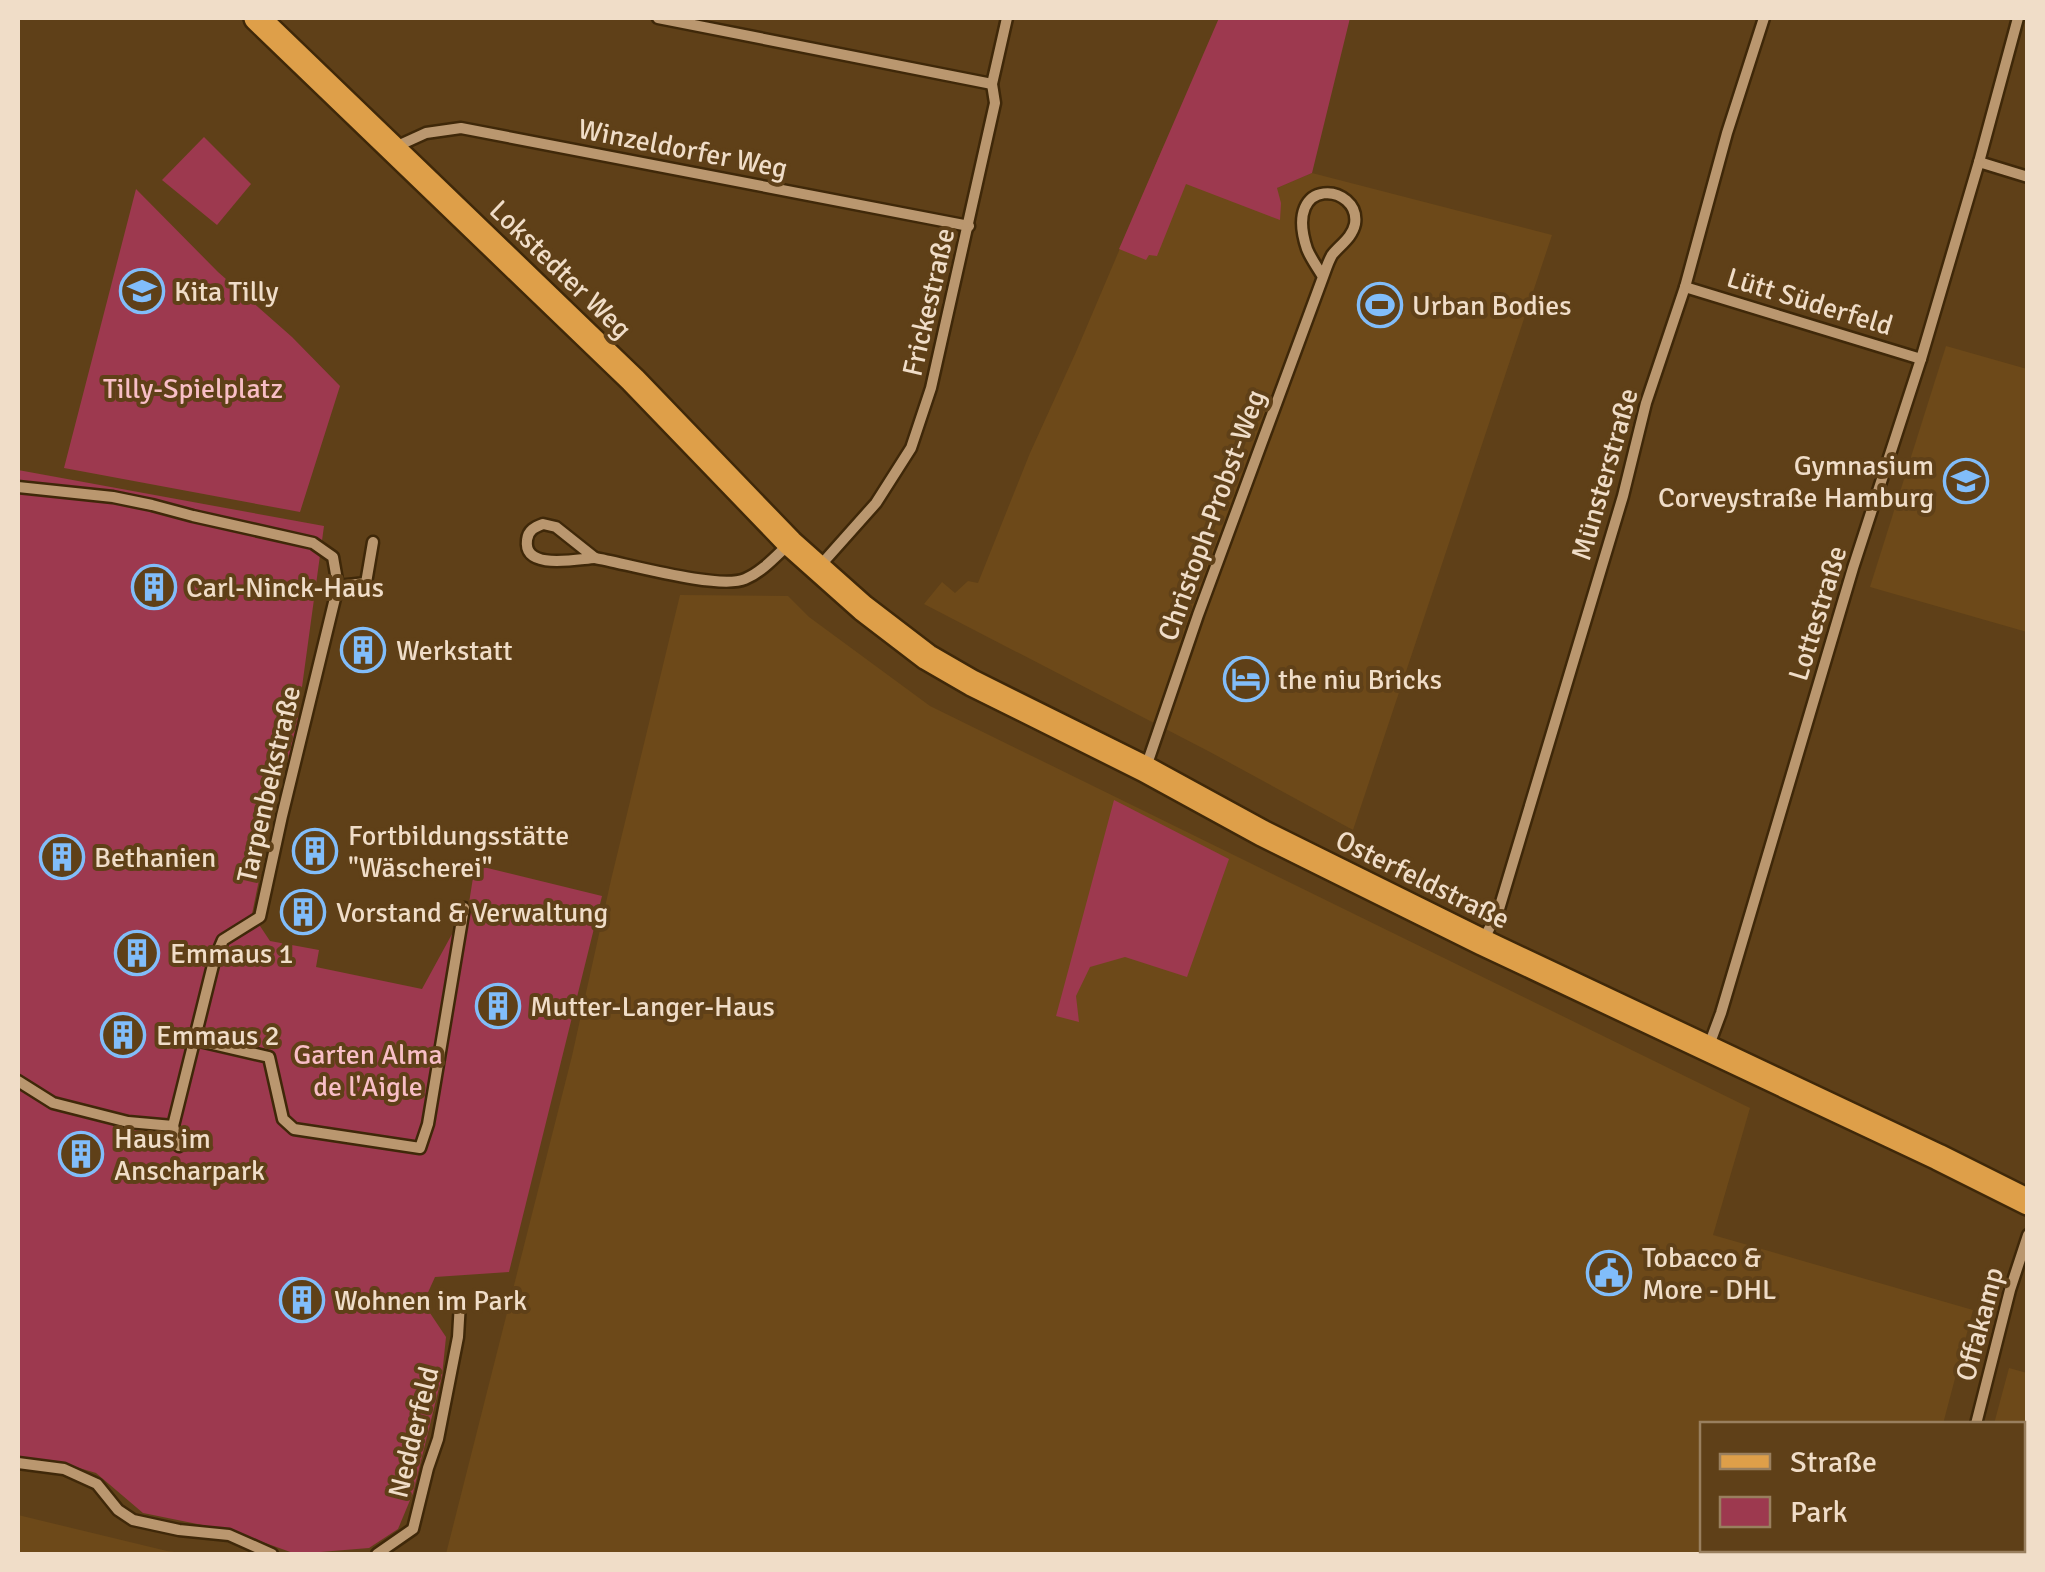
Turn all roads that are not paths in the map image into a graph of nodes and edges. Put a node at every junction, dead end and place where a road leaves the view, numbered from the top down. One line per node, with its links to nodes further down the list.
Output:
1 (257, 18): 7 (main road, Lokstedter Weg)
2 (658, 18): 6 (street)
3 (1007, 18): 6 (street, Frickestraße)
4 (1764, 18): 12 (street, Münsterstraße)
5 (2018, 18): 8 (street, Lottestraße)
6 (992, 84): 10 (street, Frickestraße)
7 (392, 148): 10 (street, Winzeldorfer Weg); 16 (main road, Lokstedter Weg)
8 (1979, 162): 9 (street); 13 (street, Lottestraße)
9 (2028, 176)
10 (969, 226): 18 (street, Frickestraße)
11 (1323, 277): 11 (street, Christoph-Probst-Weg); 20 (street, Christoph-Probst-Weg)
12 (1686, 287): 13 (street, Lütt Süderfeld); 22 (street, Münsterstraße)
13 (1921, 358): 24 (street, Lottestraße)
14 (18, 487): 19 (street)
15 (374, 542): 19 (street)
16 (790, 543): 17 (street); 18 (main road, Lokstedter Weg)
17 (595, 558): 17 (street)
18 (818, 567): 20 (main road, Osterfeldstraße)
19 (338, 586): 23 (street, Tarpenbekstraße)
20 (1145, 769): 22 (main road, Osterfeldstraße)
21 (464, 908): 23 (street)
22 (1482, 942): 24 (main road, Osterfeldstraße)
23 (195, 1040): 26 (street, Tarpenbekstraße)
24 (1708, 1049): 28 (main road, Osterfeldstraße)
25 (18, 1081): 26 (street)
26 (173, 1126): 27 (street)
27 (179, 1146)
28 (2028, 1202)
29 (2028, 1234): 31 (street, Offakamp)
30 (460, 1302): 34 (street, Nedderfeld)
31 (1977, 1422)
32 (18, 1463): 33 (street)
33 (272, 1554)
34 (377, 1554)

